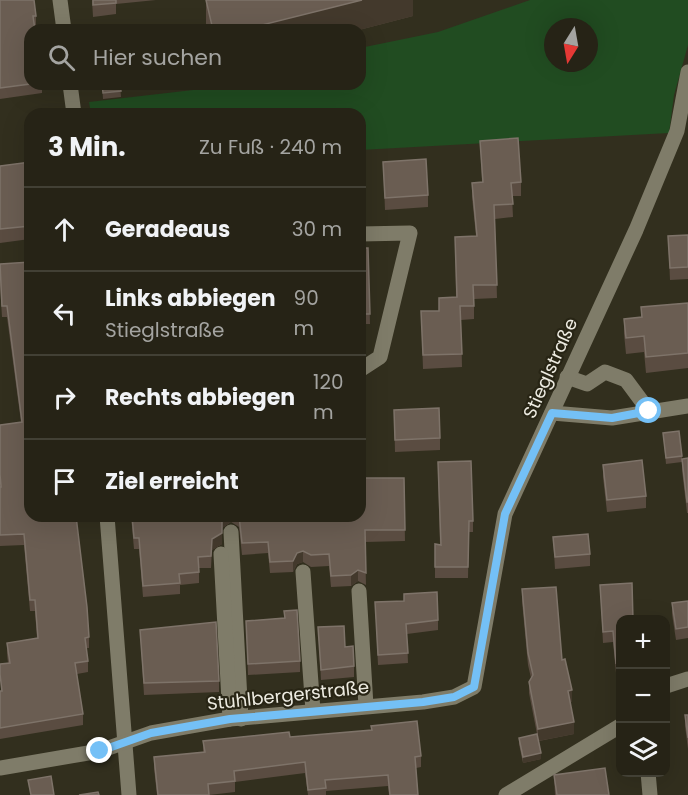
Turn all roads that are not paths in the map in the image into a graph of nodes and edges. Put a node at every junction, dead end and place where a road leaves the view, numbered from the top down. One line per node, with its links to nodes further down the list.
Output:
1 (60, 0): 2 (street)
2 (63, 24)
3 (688, 72): 8 (street, Stieglstraße)
4 (71, 90): 5 (street)
5 (73, 108)
6 (366, 234): 7 (street)
7 (366, 366)
8 (567, 377): 10 (street); 11 (street, Stieglstraße)
9 (688, 406): 10 (street)
10 (649, 411): 11 (street)
11 (552, 413): 19 (street, Stieglstraße)
12 (107, 522): 24 (street)
13 (231, 532): 22 (street)
14 (221, 554): 22 (street)
15 (303, 572): 21 (street)
16 (359, 591): 20 (street)
17 (688, 679): 18 (street)
18 (670, 685)
19 (474, 687): 20 (street, Stuhlbergerstraße)
20 (366, 706): 21 (street, Stuhlbergerstraße)
21 (313, 711): 22 (street, Stuhlbergerstraße)
22 (235, 719): 24 (street, Stuhlbergerstraße)
23 (616, 729): 28 (street)
24 (124, 742): 25 (street, Stuhlbergerstraße); 27 (street)
25 (0, 768)
26 (648, 777): 29 (street)
27 (129, 795)
28 (506, 795)
29 (650, 795)

